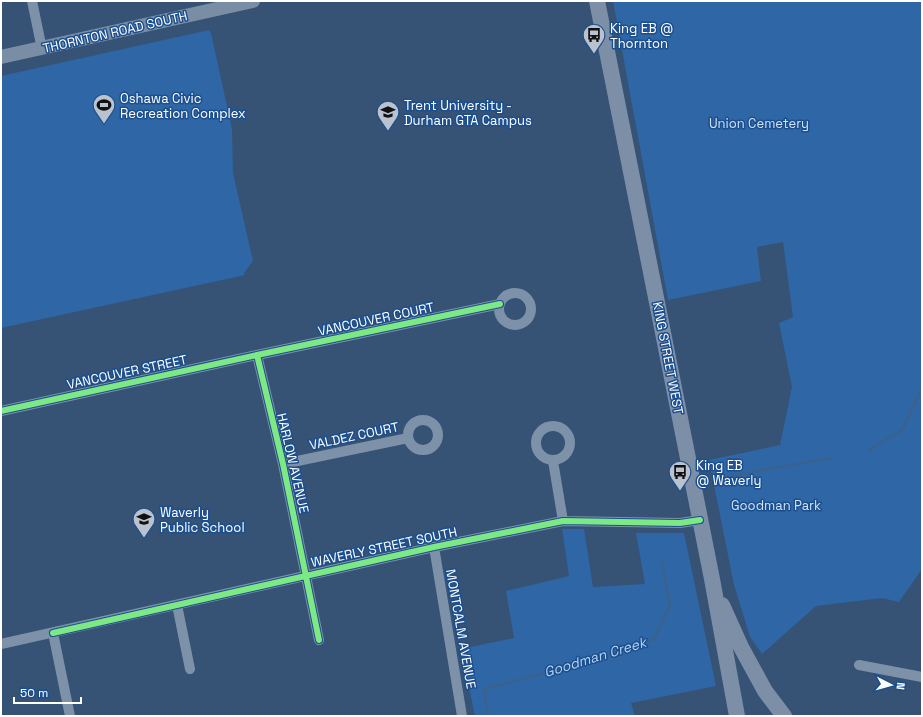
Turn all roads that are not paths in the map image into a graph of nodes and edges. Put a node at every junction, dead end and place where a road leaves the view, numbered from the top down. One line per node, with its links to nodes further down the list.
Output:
1 (32, 1): 4 (street)
2 (253, 1): 4 (main road, THORNTON ROAD SOUTH)
3 (597, 1): 12 (main road, KING STREET WEST)
4 (42, 48): 5 (main road, THORNTON ROAD SOUTH)
5 (1, 57)
6 (500, 304): 7 (street, VANCOUVER COURT)
7 (257, 355): 8 (street, VANCOUVER STREET); 11 (street, HARLOW AVENUE)
8 (1, 411)
9 (408, 438): 11 (street, VALDEZ COURT)
10 (554, 461): 13 (street)
11 (282, 464): 15 (street, HARLOW AVENUE)
12 (700, 520): 13 (street, WAVERLY STREET SOUTH); 16 (main road, KING STREET WEST)
13 (563, 521): 14 (street, WAVERLY STREET SOUTH)
14 (434, 547): 15 (street, WAVERLY STREET SOUTH); 25 (street, MONTCALM AVENUE)
15 (306, 575): 17 (street, WAVERLY STREET SOUTH); 19 (street, HARLOW AVENUE)
16 (712, 579): 26 (main road, KING STREET WEST); 27 (main road)
17 (177, 605): 18 (street, WAVERLY STREET SOUTH); 22 (street)
18 (53, 633): 20 (street, WAVERLY STREET SOUTH); 24 (street)
19 (319, 640)
20 (1, 644)
21 (859, 665): 23 (street)
22 (190, 669)
23 (922, 677)
24 (70, 716)
25 (462, 716)
26 (737, 716)
27 (784, 716)

